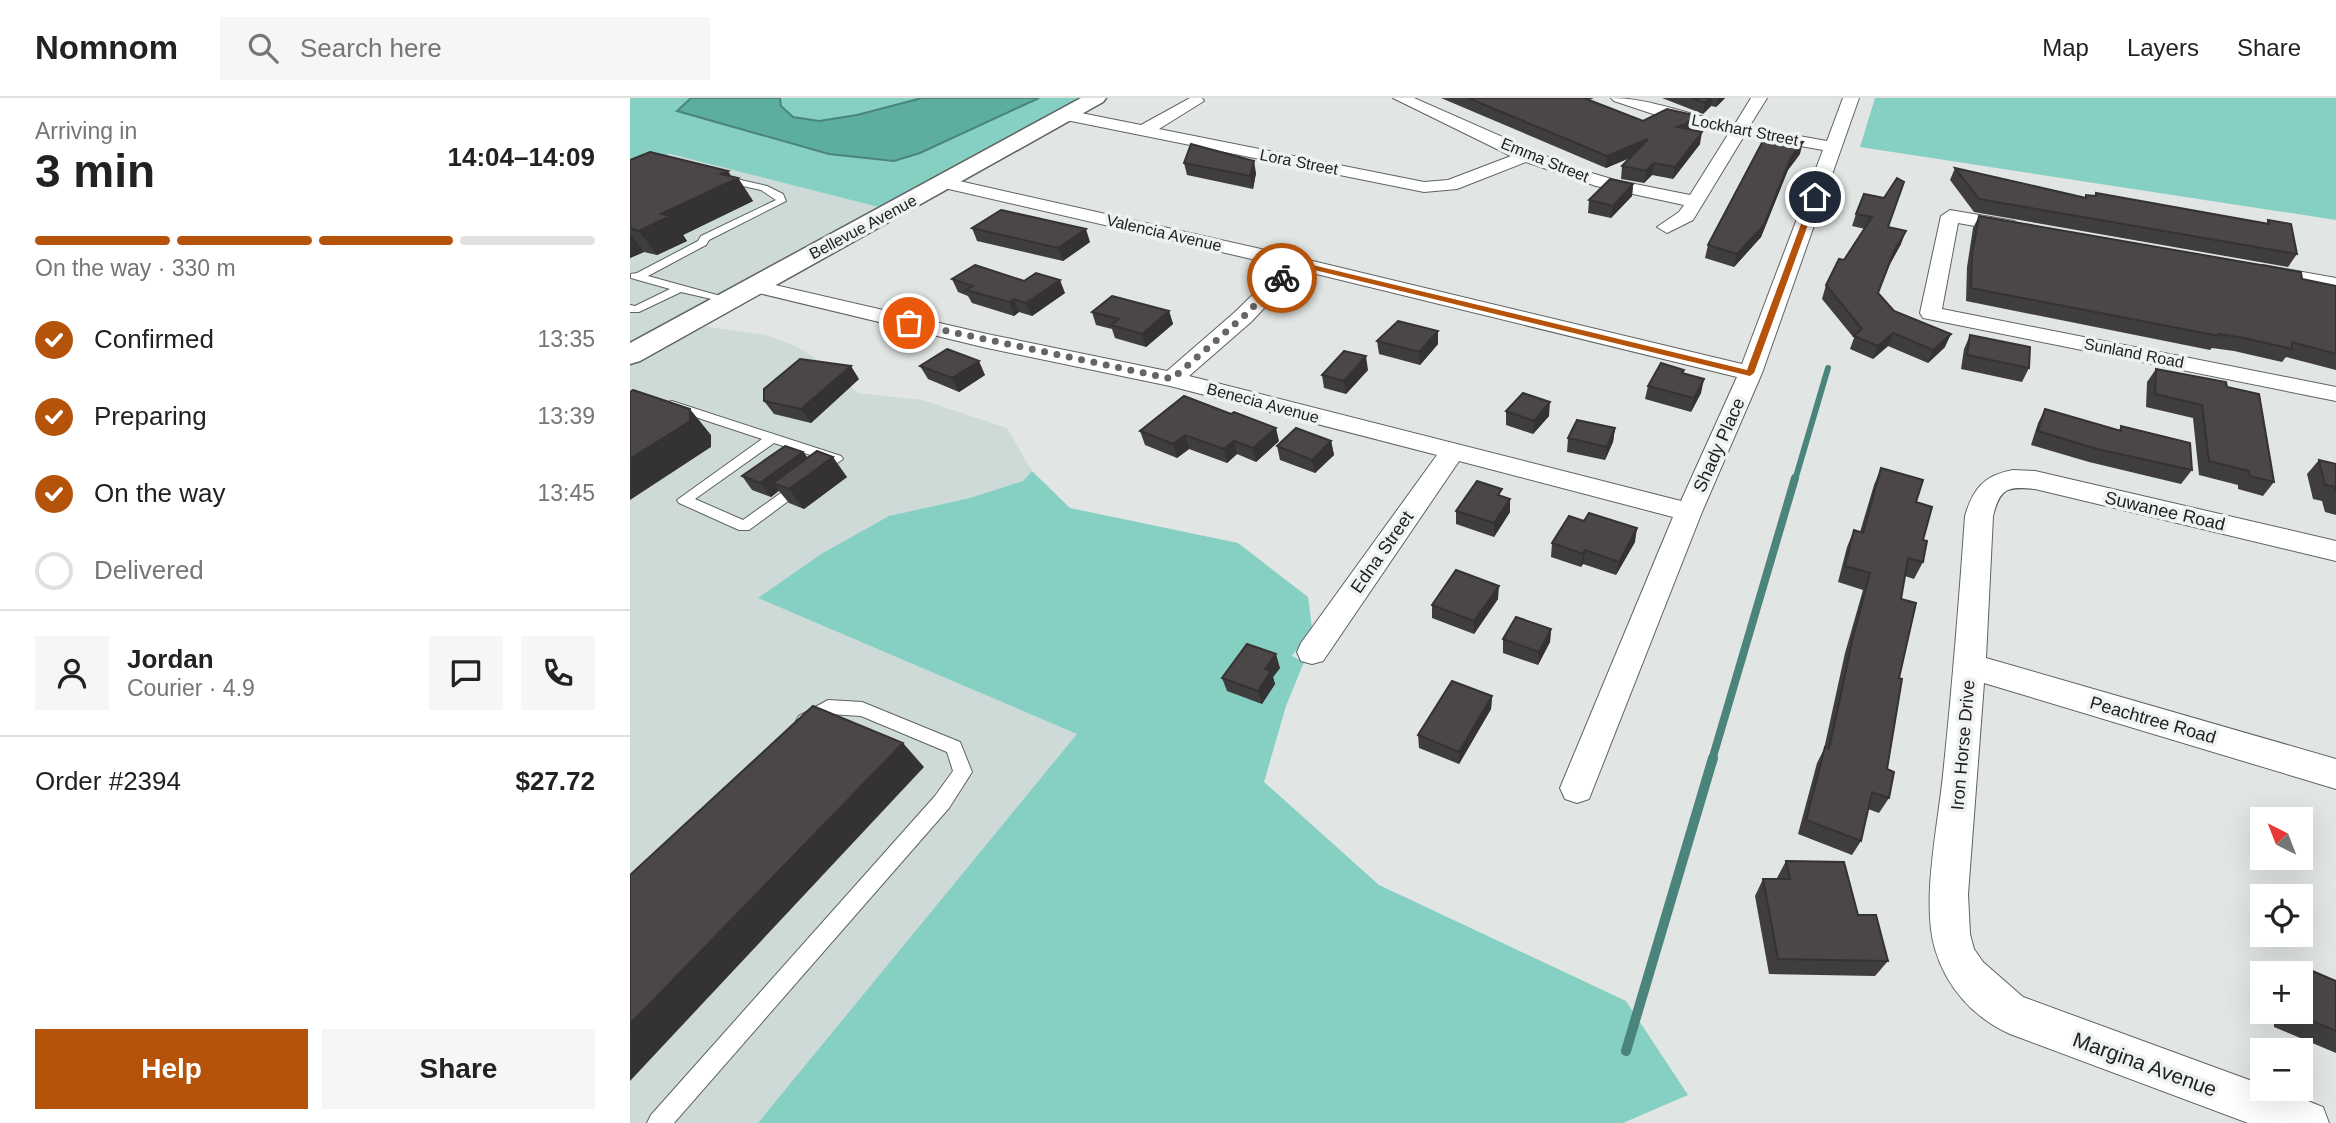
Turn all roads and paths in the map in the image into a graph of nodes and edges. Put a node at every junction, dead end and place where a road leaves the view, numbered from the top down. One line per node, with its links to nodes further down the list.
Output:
1 (1096, 98): 7 (street, Bellevue Avenue)
2 (1402, 98): 11 (street, Emma Street)
3 (1619, 98): 8 (street, Lockhart Street)
4 (1759, 98): 8 (street)
5 (1851, 98): 10 (street, Shady Place)
6 (1196, 101): 9 (street)
7 (1066, 115): 9 (street, Lora Street); 13 (street, Bellevue Avenue)
8 (1739, 130): 10 (street, Lockhart Street); 14 (street)
9 (1143, 131): 11 (street, Lora Street)
10 (1833, 147): 26 (street, Shady Place)
11 (1528, 155): 14 (street, Emma Street)
12 (711, 176): 19 (lane)
13 (946, 183): 17 (street, Valencia Avenue); 21 (street, Bellevue Avenue)
14 (1695, 201): 15 (street)
15 (1667, 227)
16 (2030, 230): 28 (street, Sunland Road)
17 (1296, 263): 26 (street, Valencia Avenue); 27 (street)
18 (2243, 268): 20 (street)
19 (634, 276): 22 (lane)
20 (2336, 284)
21 (753, 286): 23 (street, Bellevue Avenue); 27 (street, Benecia Avenue)
22 (680, 288): 23 (lane); 24 (lane)
23 (729, 300): 25 (street, Bellevue Avenue)
24 (630, 308)
25 (633, 350)
26 (1750, 373): 33 (street, Shady Place)
27 (1172, 379): 31 (street, Benecia Avenue)
28 (2336, 394)
29 (656, 400): 30 (lane)
30 (773, 438): 30 (lane)
31 (1452, 452): 33 (street, Benecia Avenue); 35 (street, Edna Street)
32 (1994, 485): 34 (street, Suwanee Road); 36 (street, Iron Horse Drive)
33 (1689, 512): 39 (street, Shady Place)
34 (2336, 551)
35 (1312, 652)
36 (1970, 666): 38 (street, Peachtree Road); 40 (street, Iron Horse Drive)
37 (788, 734): 41 (lane)
38 (2336, 774)
39 (1577, 788)
40 (1988, 997): 42 (street, Margina Avenue)
41 (659, 1123)
42 (2306, 1123)

